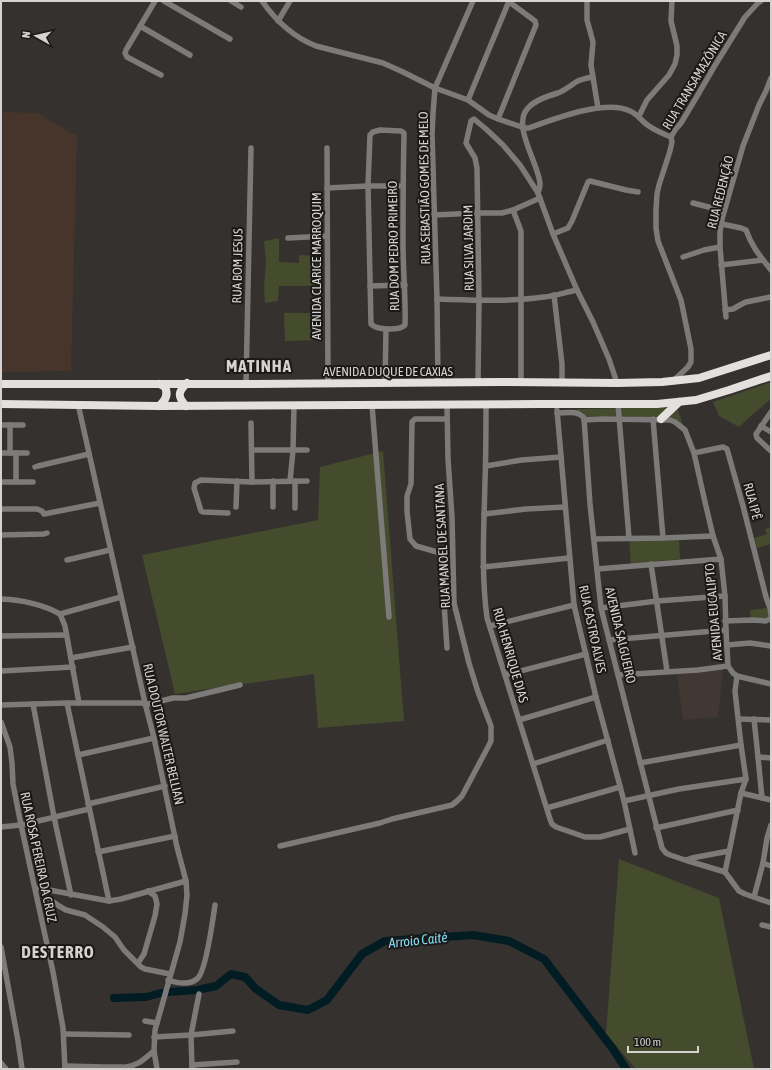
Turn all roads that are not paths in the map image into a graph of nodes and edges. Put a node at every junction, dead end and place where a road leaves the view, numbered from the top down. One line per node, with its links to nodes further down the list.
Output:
1 (155, 1): 13 (street)
2 (164, 1): 14 (street)
3 (230, 1): 11 (street)
4 (262, 1): 12 (street)
5 (290, 1): 12 (street)
6 (472, 1): 19 (street, RUA SEBASTIÃO GOMES DE MELO)
7 (508, 1): 20 (street); 23 (street)
8 (587, 1): 17 (street)
9 (672, 1): 22 (street)
10 (758, 2): 25 (street, RUA TRANSAMAZÔNICA)
11 (241, 7)
12 (278, 21): 19 (street)
13 (140, 26): 15 (street); 16 (street)
14 (230, 39)
15 (190, 55)
16 (161, 75)
17 (594, 77): 21 (street); 24 (street)
18 (771, 78): 35 (street, RUA REDENÇÃO)
19 (436, 88): 20 (street); 37 (street, RUA SEBASTIÃO GOMES DE MELO)
20 (468, 100): 23 (street)
21 (598, 108): 22 (street); 24 (street)
22 (639, 116): 25 (street)
23 (498, 119): 24 (street)
24 (523, 127): 32 (street)
25 (671, 137): 62 (street, RUA TRANSAMAZÔNICA)
26 (251, 148): 70 (street, RUA BOM JESUS)
27 (327, 148): 30 (street, AVENIDA CLARICE MARROQUIM)
28 (368, 186): 29 (street); 29 (street, RUA DOM PEDRO PRIMEIRO); 30 (street); 48 (street)
29 (403, 186): 47 (street, RUA DOM PEDRO PRIMEIRO)
30 (327, 188): 40 (street, AVENIDA CLARICE MARROQUIM)
31 (638, 192): 39 (street)
32 (539, 195): 34 (street); 36 (street, RUA SILVA JARDIM); 39 (street)
33 (693, 203): 35 (street)
34 (513, 210): 36 (street); 53 (street)
35 (724, 211): 38 (street, RUA REDENÇÃO)
36 (478, 213): 37 (street); 54 (street, RUA SILVA JARDIM)
37 (434, 215): 52 (street, RUA SEBASTIÃO GOMES DE MELO)
38 (722, 224): 42 (street, RUA REDENÇÃO); 44 (street)
39 (553, 234): 49 (street)
40 (327, 236): 41 (street); 71 (street, AVENIDA CLARICE MARROQUIM)
41 (288, 238)
42 (720, 247): 43 (street); 45 (street, RUA REDENÇÃO)
43 (683, 257)
44 (763, 260): 45 (street); 46 (street)
45 (721, 265): 55 (street, RUA REDENÇÃO)
46 (771, 270)
47 (405, 285): 48 (street); 57 (street, RUA DOM PEDRO PRIMEIRO)
48 (370, 286): 57 (street, RUA DOM PEDRO PRIMEIRO)
49 (577, 290): 50 (street); 66 (street)
50 (554, 296): 53 (street); 65 (street)
51 (771, 297): 55 (street)
52 (437, 298): 54 (street); 64 (street, RUA SEBASTIÃO GOMES DE MELO)
53 (521, 299): 54 (street); 61 (street)
54 (479, 300): 60 (street, RUA SILVA JARDIM)
55 (725, 310): 56 (street, RUA REDENÇÃO)
56 (726, 317)
57 (386, 329): 63 (street)
58 (771, 355): 62 (highway, AVENIDA DUQUE DE CAXIAS)
59 (771, 376): 72 (highway)
60 (478, 382): 61 (highway, AVENIDA DUQUE DE CAXIAS); 64 (highway, AVENIDA DUQUE DE CAXIAS)
61 (521, 382): 65 (highway, AVENIDA DUQUE DE CAXIAS)
62 (673, 382): 66 (highway, AVENIDA DUQUE DE CAXIAS)
63 (385, 383): 64 (highway, AVENIDA DUQUE DE CAXIAS); 71 (highway, AVENIDA DUQUE DE CAXIAS)
64 (438, 383)
65 (562, 383): 66 (highway, AVENIDA DUQUE DE CAXIAS)
66 (617, 383)
67 (1, 384): 68 (highway, AVENIDA DUQUE DE CAXIAS)
68 (160, 384): 69 (highway, AVENIDA DUQUE DE CAXIAS); 81 (highway)
69 (188, 384): 70 (highway, AVENIDA DUQUE DE CAXIAS); 82 (highway)
70 (246, 384): 71 (highway, AVENIDA DUQUE DE CAXIAS)
71 (328, 384)
72 (679, 402): 76 (highway); 87 (highway)
73 (1, 404): 74 (highway)
74 (78, 404): 81 (highway); 103 (street, RUA DOUTOR WALTER BELLIAN)
75 (557, 404): 76 (highway); 80 (highway); 84 (street, RUA CASTRO ALVES)
76 (618, 404): 86 (street)
77 (294, 405): 78 (highway); 82 (highway); 96 (street)
78 (372, 405): 79 (highway); 146 (street)
79 (447, 405): 80 (highway); 85 (street, RUA MANOEL DE SANTANA)
80 (486, 405): 105 (street, RUA HENRIQUE DIAS)
81 (159, 406): 82 (highway)
82 (186, 406)
83 (771, 412): 93 (street)
84 (558, 413): 88 (street); 104 (street, RUA CASTRO ALVES)
85 (447, 419): 140 (street, RUA MANOEL DE SANTANA); 141 (street)
86 (620, 419): 87 (street, AVENIDA EUCALIPTO); 88 (street, AVENIDA EUCALIPTO); 126 (street)
87 (657, 419): 99 (street, AVENIDA EUCALIPTO); 127 (street)
88 (584, 420): 128 (street, AVENIDA SALGUEIRO)
89 (251, 423): 95 (street)
90 (1, 425): 91 (street)
91 (10, 425): 92 (street); 101 (street)
92 (23, 425)
93 (761, 426): 94 (street); 98 (street)
94 (771, 432)
95 (252, 450): 96 (street); 114 (street)
96 (293, 450): 97 (street); 109 (street)
97 (307, 450)
98 (771, 451)
99 (694, 452): 125 (street, AVENIDA EUCALIPTO); 145 (street, RUA IPÊ)
100 (1, 453): 101 (street)
101 (13, 453): 102 (street); 112 (street)
102 (27, 453)
103 (90, 454): 106 (street); 115 (street, RUA DOUTOR WALTER BELLIAN)
104 (562, 457): 105 (street); 118 (street, RUA CASTRO ALVES)
105 (486, 466): 122 (street, RUA HENRIQUE DIAS)
106 (35, 468)
107 (237, 481): 114 (street); 116 (street); 121 (street)
108 (273, 481): 109 (street); 114 (street); 117 (street)
109 (292, 481): 110 (street); 119 (street)
110 (307, 481)
111 (1, 482): 112 (street)
112 (16, 482): 113 (street)
113 (33, 482)
114 (252, 482)
115 (100, 503): 120 (street); 129 (street, RUA DOUTOR WALTER BELLIAN)
116 (236, 507)
117 (273, 507)
118 (566, 507): 122 (street); 130 (street, RUA CASTRO ALVES)
119 (295, 508)
120 (1, 509)
121 (228, 513)
122 (484, 514): 134 (street, RUA HENRIQUE DIAS)
123 (47, 533): 124 (street)
124 (1, 535)
125 (714, 536): 127 (street); 131 (street, AVENIDA EUCALIPTO)
126 (629, 538): 127 (street); 128 (street)
127 (663, 538)
128 (594, 539): 135 (street, AVENIDA SALGUEIRO)
129 (110, 550): 132 (street); 137 (street, RUA DOUTOR WALTER BELLIAN)
130 (569, 558): 134 (street); 142 (street, RUA CASTRO ALVES)
131 (721, 559): 133 (street); 136 (street, AVENIDA EUCALIPTO)
132 (67, 560)
133 (651, 564): 135 (street); 139 (street)
134 (483, 567): 149 (street, RUA HENRIQUE DIAS)
135 (597, 569): 143 (street, AVENIDA SALGUEIRO)
136 (725, 596): 139 (street); 148 (street, AVENIDA EUCALIPTO)
137 (121, 597): 144 (street); 157 (street, RUA DOUTOR WALTER BELLIAN)
138 (1, 598): 144 (street)
139 (657, 601): 143 (street); 153 (street)
140 (454, 602): 141 (street); 207 (street, RUA MANOEL DE SANTANA)
141 (444, 603): 158 (street)
142 (574, 605): 149 (street); 159 (street, RUA CASTRO ALVES)
143 (601, 608): 154 (street, AVENIDA SALGUEIRO)
144 (60, 614): 151 (street)
145 (771, 615)
146 (389, 617)
147 (771, 618): 148 (street)
148 (725, 621): 150 (street, AVENIDA EUCALIPTO)
149 (490, 626): 165 (street, RUA HENRIQUE DIAS)
150 (726, 630): 153 (street); 155 (street, AVENIDA EUCALIPTO)
151 (66, 635): 152 (street); 160 (street)
152 (1, 636)
153 (662, 636): 154 (street); 164 (street)
154 (609, 640): 166 (street, AVENIDA SALGUEIRO)
155 (726, 645): 156 (street); 161 (street, AVENIDA EUCALIPTO)
156 (771, 646)
157 (133, 647): 160 (street); 174 (street, RUA DOUTOR WALTER BELLIAN)
158 (447, 648)
159 (586, 654): 165 (street); 170 (street, RUA CASTRO ALVES)
160 (71, 658): 162 (street)
161 (728, 666): 164 (street); 167 (street, AVENIDA EUCALIPTO)
162 (73, 667): 163 (street); 172 (street)
163 (1, 671)
164 (667, 671): 166 (street)
165 (505, 675): 178 (street, RUA HENRIQUE DIAS)
166 (618, 675): 187 (street, AVENIDA SALGUEIRO)
167 (736, 676): 168 (street); 176 (street, AVENIDA EUCALIPTO)
168 (771, 684)
169 (240, 685): 174 (street)
170 (596, 697): 178 (street); 182 (street, RUA CASTRO ALVES)
171 (66, 703): 172 (street); 173 (street); 184 (street)
172 (79, 703): 174 (street)
173 (33, 704): 175 (street); 200 (street)
174 (145, 704): 181 (street, RUA DOUTOR WALTER BELLIAN)
175 (1, 705)
176 (739, 718): 177 (street); 183 (street, AVENIDA EUCALIPTO)
177 (754, 719): 179 (street); 185 (street)
178 (519, 720): 188 (street, RUA HENRIQUE DIAS)
179 (771, 720)
180 (1, 722): 201 (street, RUA ROSA PEREIRA DA CRUZ)
181 (154, 738): 184 (street); 190 (street, RUA DOUTOR WALTER BELLIAN)
182 (608, 740): 188 (street); 191 (street, RUA CASTRO ALVES)
183 (741, 745): 187 (street); 189 (street, AVENIDA EUCALIPTO)
184 (78, 755): 197 (street)
185 (758, 757): 186 (street); 194 (street)
186 (771, 758)
187 (640, 763): 193 (street, AVENIDA SALGUEIRO)
188 (533, 764): 198 (street, RUA HENRIQUE DIAS)
189 (746, 778): 192 (street, AVENIDA EUCALIPTO); 193 (street)
190 (165, 786): 197 (street); 206 (street, RUA DOUTOR WALTER BELLIAN)
191 (620, 787): 196 (street, RUA CASTRO ALVES); 198 (street)
192 (741, 793): 194 (street); 199 (street, AVENIDA EUCALIPTO)
193 (649, 796): 196 (street); 204 (street, AVENIDA SALGUEIRO)
194 (762, 798): 195 (street)
195 (771, 800)
196 (624, 801): 205 (street, RUA CASTRO ALVES)
197 (88, 806): 200 (street); 209 (street)
198 (546, 808): 205 (street, RUA HENRIQUE DIAS)
199 (738, 810): 204 (street); 208 (street, AVENIDA EUCALIPTO)
200 (54, 817): 201 (street); 219 (street)
201 (21, 825): 203 (street); 216 (street, RUA ROSA PEREIRA DA CRUZ)
202 (771, 825): 212 (street)
203 (1, 827)
204 (656, 828): 211 (street, AVENIDA SALGUEIRO)
205 (630, 829): 210 (street, RUA CASTRO ALVES)
206 (175, 836): 209 (street); 215 (street, RUA DOUTOR WALTER BELLIAN)
207 (280, 846)
208 (729, 851): 211 (street); 214 (street, AVENIDA EUCALIPTO)
209 (98, 852): 221 (street)
210 (635, 853)
211 (685, 860): 214 (street)
212 (763, 863): 213 (street); 220 (street)
213 (771, 866)
214 (725, 872): 220 (street)
215 (186, 881): 218 (street); 228 (street, RUA DOUTOR WALTER BELLIAN)
216 (34, 886): 217 (street); 233 (street, RUA ROSA PEREIRA DA CRUZ)
217 (41, 888): 219 (street); 227 (street)
218 (148, 891): 221 (street); 227 (street)
219 (71, 895): 221 (street)
220 (754, 897): 222 (street)
221 (108, 901)
222 (771, 903)
223 (215, 905): 228 (street)
224 (762, 924): 225 (street)
225 (771, 927)
226 (1, 947): 246 (street)
227 (138, 963): 228 (street)
228 (169, 977): 231 (street, RUA DOUTOR WALTER BELLIAN)
229 (199, 994): 235 (street)
230 (145, 1021): 231 (street)
231 (157, 1023): 236 (street, RUA DOUTOR WALTER BELLIAN)
232 (233, 1031): 235 (street)
233 (64, 1034): 234 (street); 241 (street, RUA ROSA PEREIRA DA CRUZ)
234 (129, 1035)
235 (191, 1035): 236 (street); 240 (street)
236 (154, 1037): 237 (street, RUA DOUTOR WALTER BELLIAN)
237 (154, 1051): 244 (street); 247 (street, RUA DOUTOR WALTER BELLIAN)
238 (237, 1062): 240 (street)
239 (1, 1063): 245 (street)
240 (192, 1067)
241 (65, 1068): 242 (street)
242 (105, 1068): 243 (street)
243 (112, 1068): 244 (street)
244 (128, 1068)
245 (6, 1069)
246 (22, 1069)
247 (157, 1069)

